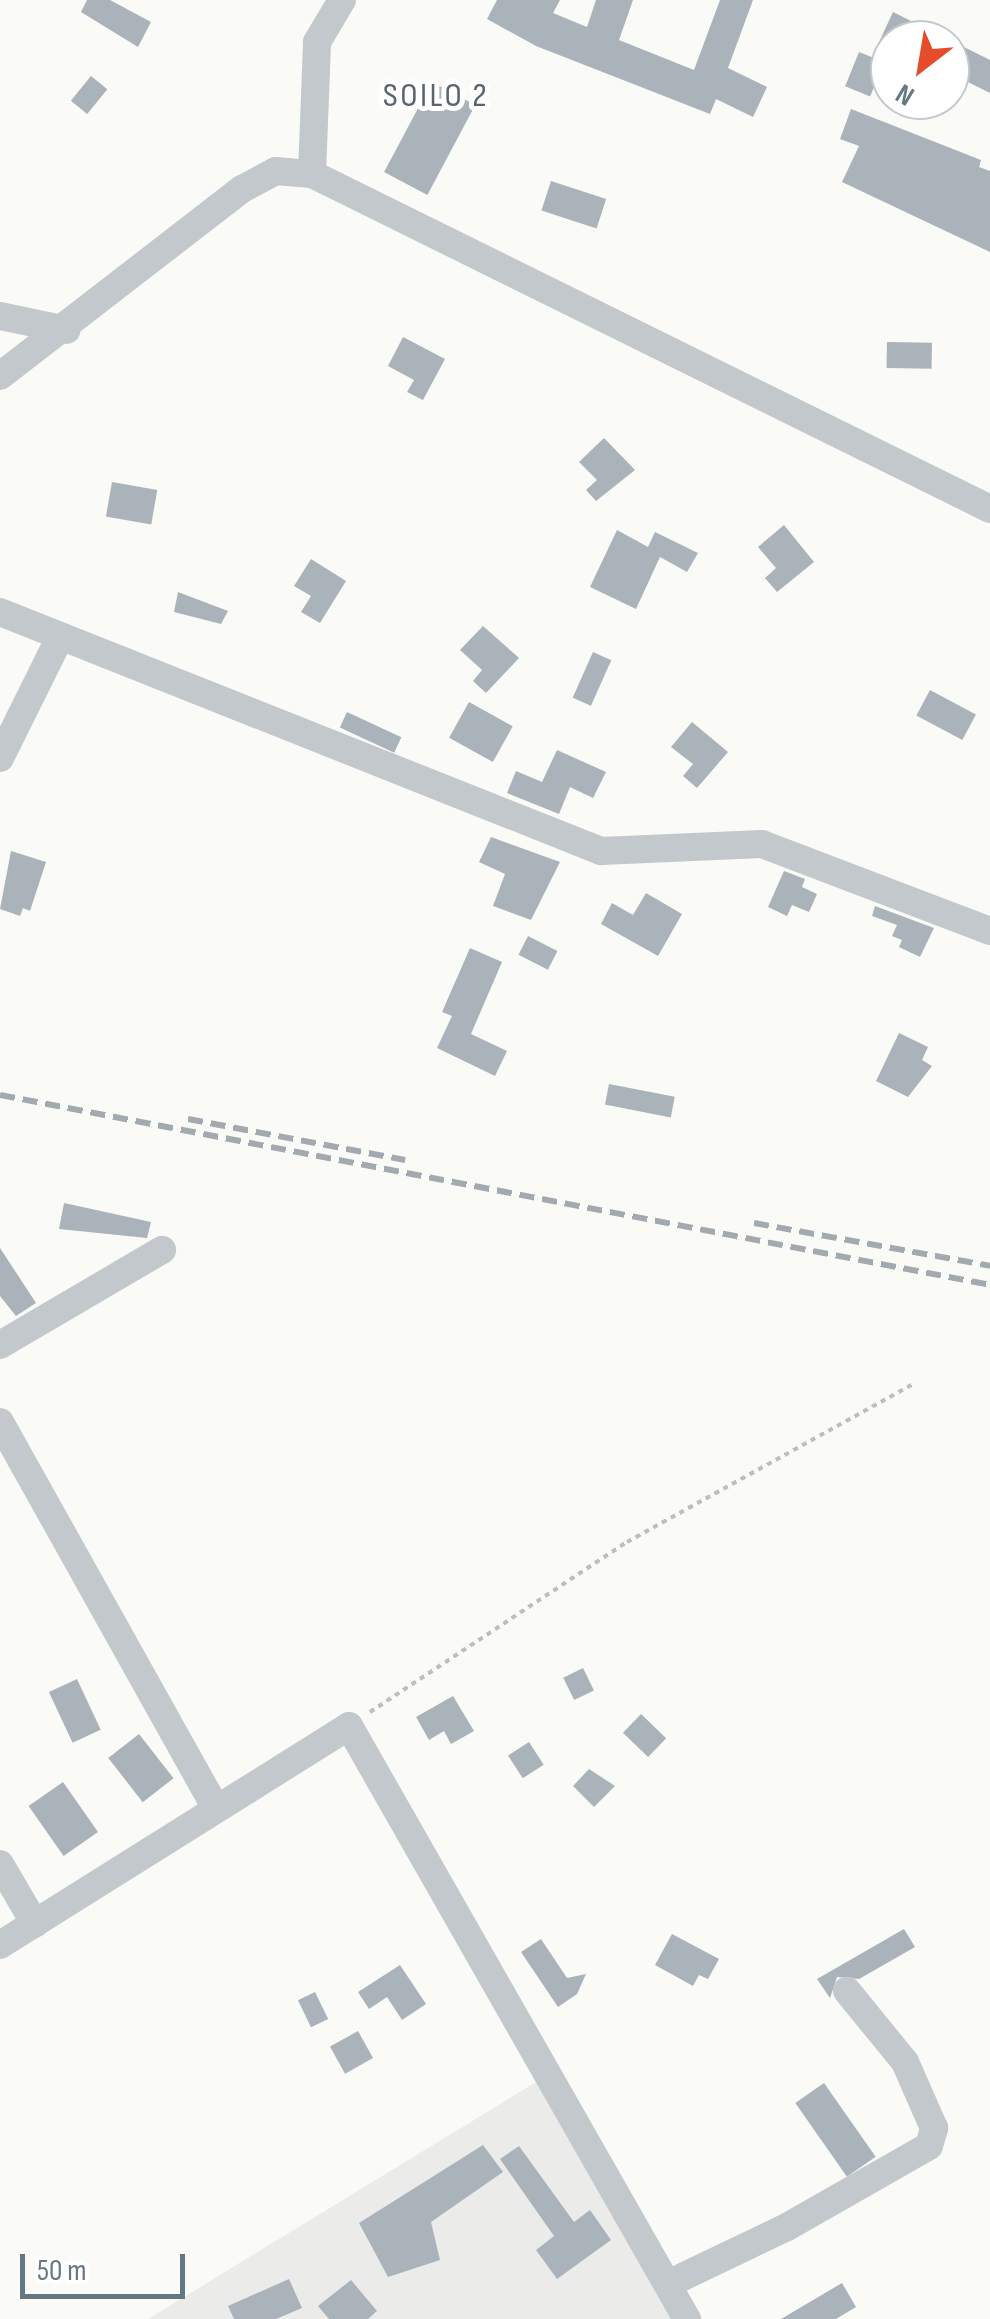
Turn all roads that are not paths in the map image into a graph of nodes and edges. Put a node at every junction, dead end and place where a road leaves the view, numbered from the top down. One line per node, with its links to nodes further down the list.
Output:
1 (342, 0): 2 (street)
2 (312, 174): 4 (street); 6 (street)
3 (0, 316): 4 (street)
4 (67, 330): 5 (street)
5 (0, 376)
6 (990, 509)
7 (0, 612): 8 (street)
8 (60, 637): 9 (street); 10 (street)
9 (0, 758)
10 (990, 931)
11 (162, 1250): 12 (street)
12 (0, 1345)
13 (0, 1422): 14 (street)
14 (216, 1808): 16 (street); 19 (street)
15 (0, 1864): 16 (street)
16 (36, 1924): 17 (street)
17 (0, 1945)
18 (847, 1990): 19 (street)
19 (668, 2284): 20 (street)
20 (687, 2319)

